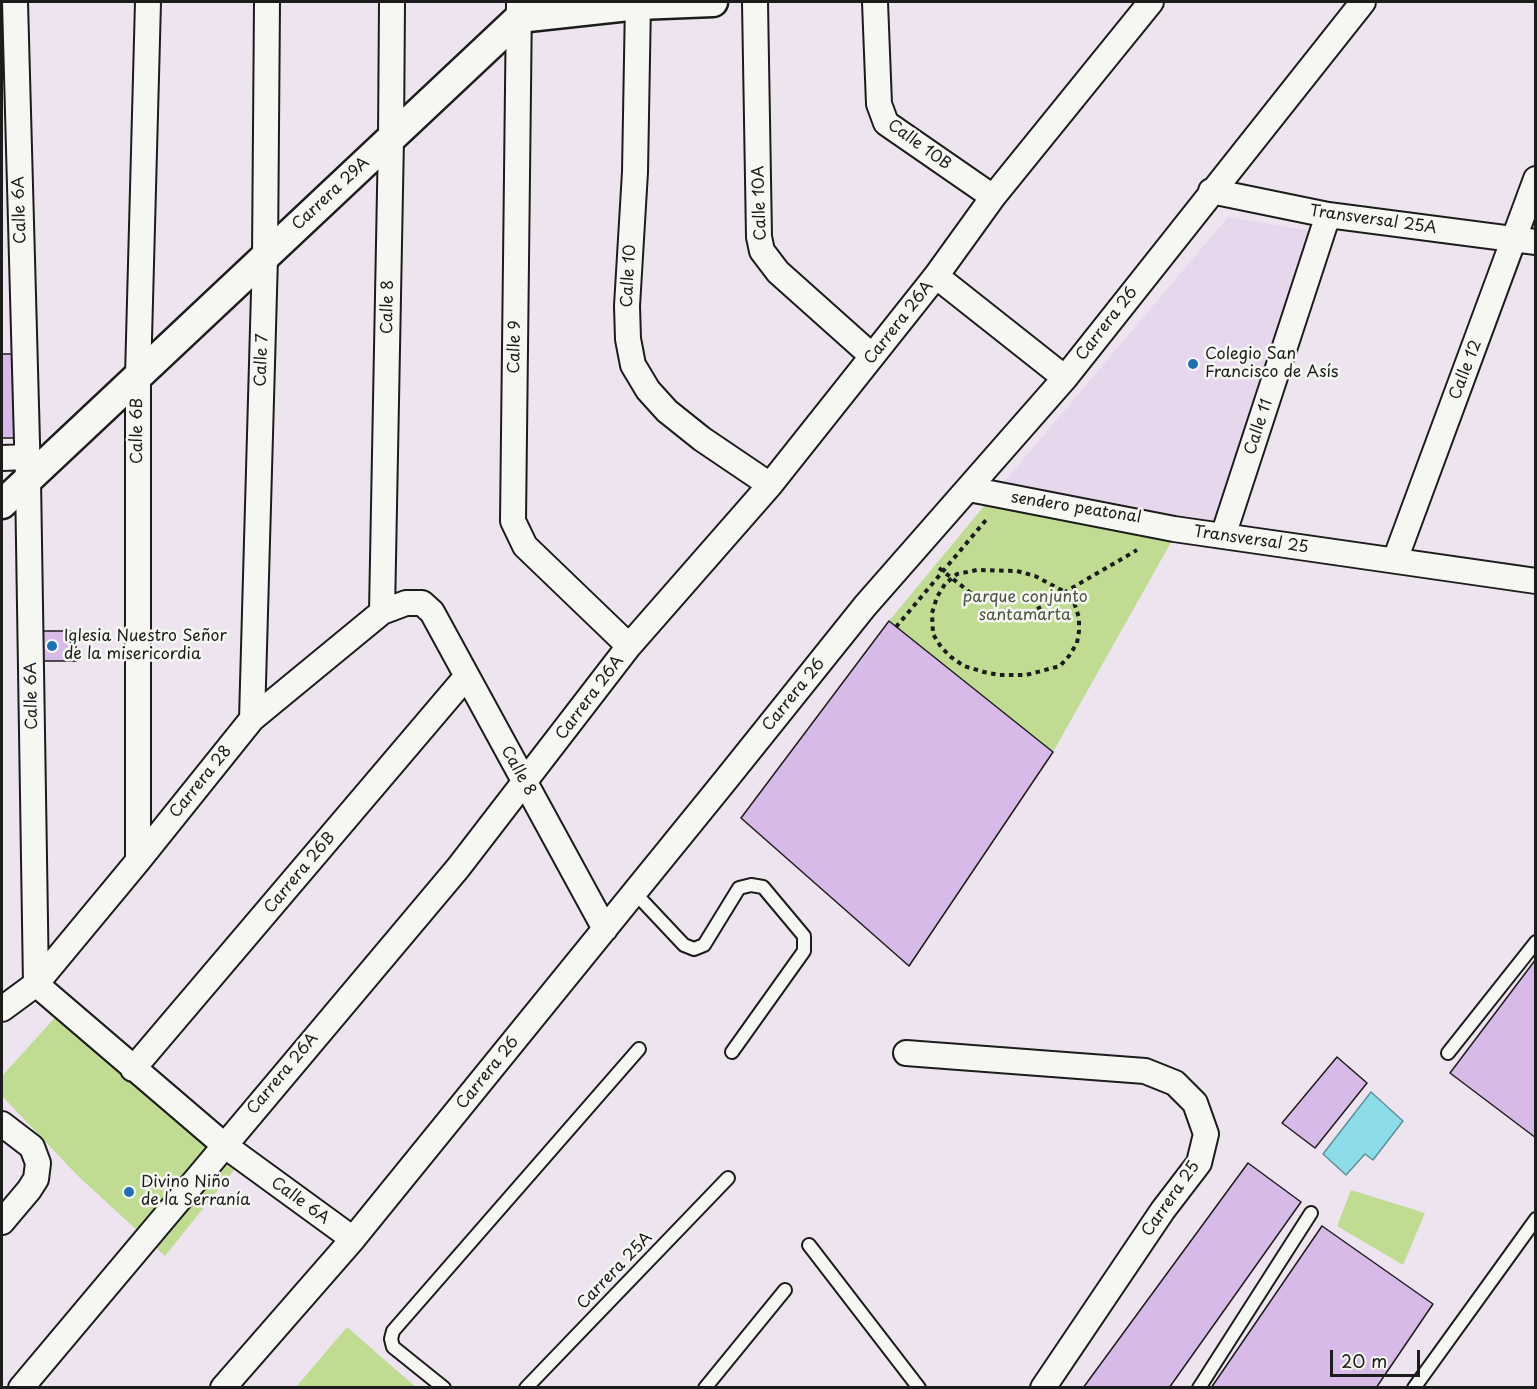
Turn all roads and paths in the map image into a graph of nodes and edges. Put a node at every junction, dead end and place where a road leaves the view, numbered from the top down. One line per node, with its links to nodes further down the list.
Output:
1 (15, 2): 24 (street, Calle 6A)
2 (148, 2): 21 (street, Calle 6B)
3 (267, 2): 18 (street, Calle 7)
4 (392, 2): 12 (street, Calle 8)
5 (713, 2): 10 (street)
6 (756, 2): 20 (street, Calle 10A)
7 (875, 2): 15 (street, Calle 10B)
8 (1151, 2): 15 (street, Carrera 26A)
9 (1363, 2): 14 (street, Carrera 26)
10 (638, 3): 11 (street); 25 (street, Calle 10)
11 (519, 10): 12 (street, Carrera 29A); 41 (street, Calle 9)
12 (391, 138): 18 (street, Carrera 29A); 38 (street, Calle 8)
13 (1536, 179): 17 (street, Calle 12)
14 (1211, 191): 16 (street, Transversal 25A); 22 (street, Carrera 26)
15 (993, 197): 19 (street, Carrera 26A)
16 (1328, 215): 17 (street, Transversal 25A); 30 (street, Calle 11)
17 (1525, 240): 31 (street, Calle 12)
18 (264, 257): 21 (street, Carrera 29A); 43 (street, Calle 7)
19 (936, 276): 20 (street, Carrera 26A); 22 (street)
20 (872, 356): 25 (street, Carrera 26A)
21 (138, 376): 24 (street, Carrera 29A); 45 (street, Calle 6B)
22 (1065, 378): 26 (street, Carrera 26)
23 (2, 458): 24 (street)
24 (28, 468): 27 (street, Carrera 29A); 49 (street, Calle 6A)
25 (770, 485): 41 (street, Carrera 26A)
26 (969, 489): 29 (street, Transversal 25); 46 (street, Carrera 26)
27 (2, 504)
28 (989, 516): 32 (path, sendero peatonal)
29 (1174, 529): 30 (street, Transversal 25); 35 (path)
30 (1223, 536): 31 (street, Transversal 25)
31 (1395, 560): 34 (street, Transversal 25)
32 (941, 569): 33 (path); 40 (path, sendero peatonal)
33 (952, 578): 35 (path); 35 (path); 36 (path)
34 (1536, 581)
35 (1065, 592): 37 (path)
36 (981, 601)
37 (1037, 609)
38 (382, 612): 39 (street, Carrera 28); 43 (street, Carrera 28)
39 (432, 612): 42 (street, Calle 8)
40 (896, 627)
41 (629, 646): 44 (street, Carrera 26A)
42 (466, 677): 44 (street, Calle 8); 55 (street, Carrera 26B)
43 (252, 719): 45 (street, Carrera 28)
44 (525, 783): 47 (street, Calle 8); 57 (street, Carrera 26A)
45 (138, 861): 49 (street, Carrera 28)
46 (634, 893): 47 (street, Carrera 26); 52 (lane)
47 (605, 929): 62 (street, Carrera 26)
48 (1536, 942): 54 (lane)
49 (36, 984): 50 (street, Carrera 28); 55 (street, Calle 6A)
50 (2, 1009)
51 (639, 1049): 67 (lane)
52 (732, 1052)
53 (906, 1053): 71 (street, Carrera 25)
54 (1448, 1053)
55 (133, 1068): 57 (street, Calle 6A)
56 (2, 1124): 61 (street)
57 (224, 1145): 62 (street, Calle 6A); 65 (street, Carrera 26A)
58 (728, 1178): 68 (lane, Carrera 25A)
59 (1311, 1213): 72 (lane)
60 (1536, 1219): 73 (lane)
61 (2, 1222)
62 (353, 1239): 66 (street, Carrera 26)
63 (809, 1245): 70 (lane)
64 (785, 1290): 69 (lane)
65 (21, 1388)
66 (223, 1388)
67 (444, 1388)
68 (525, 1388)
69 (705, 1388)
70 (919, 1388)
71 (1043, 1388)
72 (1199, 1388)
73 (1414, 1388)

